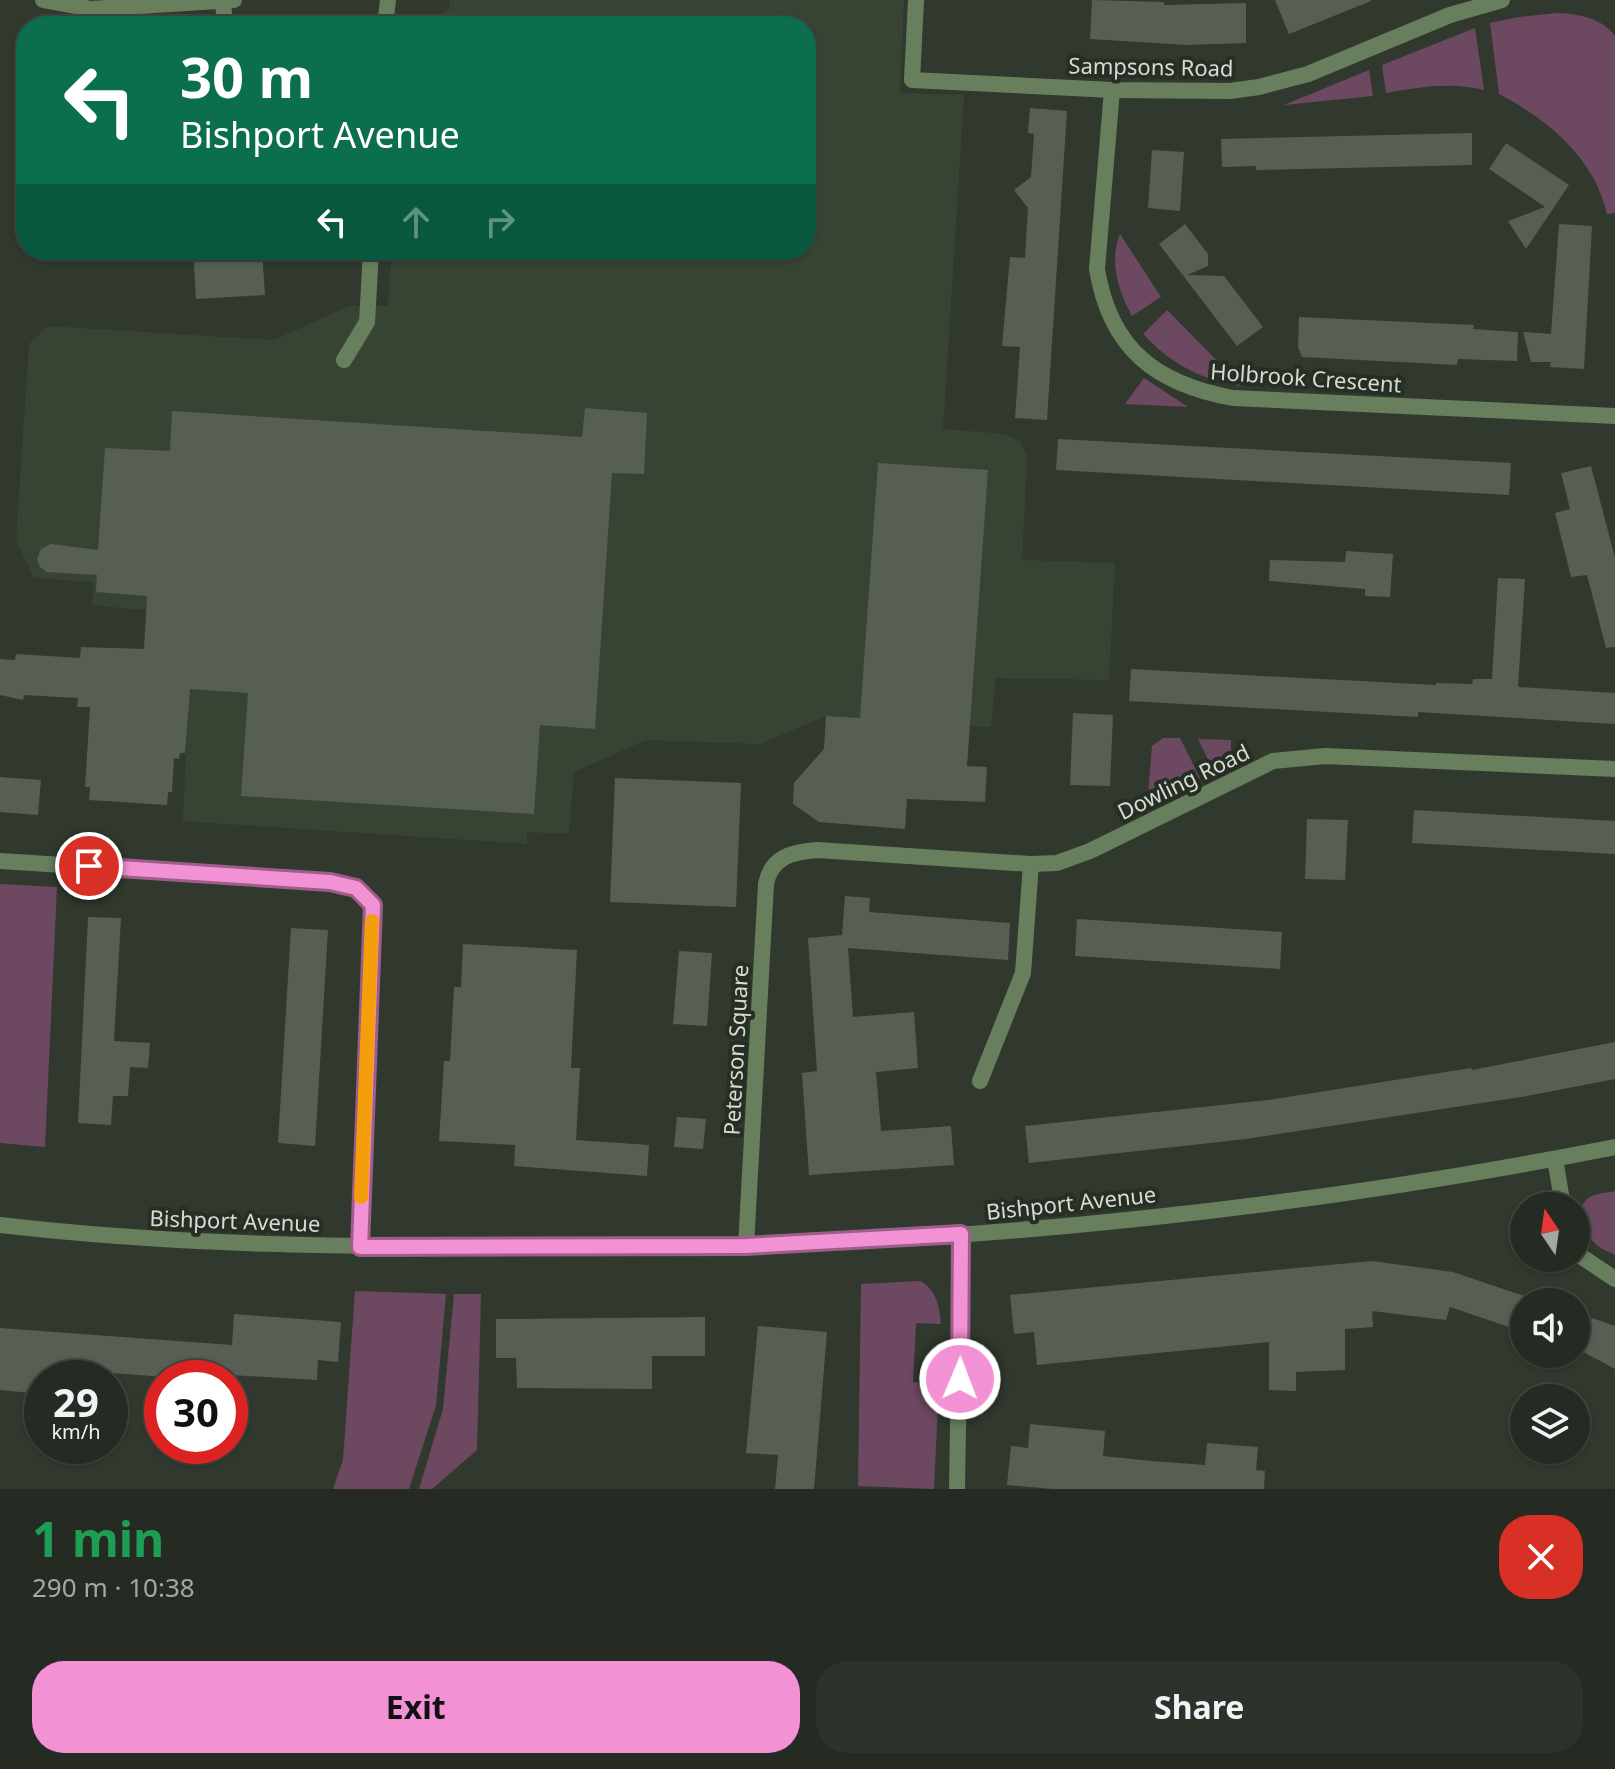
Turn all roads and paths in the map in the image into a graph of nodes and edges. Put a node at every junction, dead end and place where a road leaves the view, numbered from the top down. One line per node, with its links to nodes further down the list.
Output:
1 (43, 0): 5 (street)
2 (234, 0): 5 (street)
3 (916, 0): 6 (street, Sampsons Road)
4 (1502, 0): 6 (street, Sampsons Road)
5 (223, 1)
6 (1112, 90): 9 (street, Holbrook Crescent)
7 (370, 260): 8 (street)
8 (344, 360)
9 (1615, 416)
10 (1615, 769): 13 (street, Dowling Road)
11 (0, 861): 21 (street)
12 (778, 861): 13 (street, Dowling Road); 20 (street, Peterson Square)
13 (1031, 864): 14 (street)
14 (980, 1081)
15 (1615, 1147): 16 (street, Bishport Avenue)
16 (1555, 1159): 17 (street); 19 (street, Bishport Avenue)
17 (1561, 1192)
18 (0, 1225): 21 (street, Bishport Avenue)
19 (961, 1234): 20 (street, Bishport Avenue); 24 (street)
20 (746, 1246): 21 (street, Bishport Avenue)
21 (360, 1247)
22 (1590, 1262): 23 (street)
23 (1615, 1279)
24 (957, 1489)

